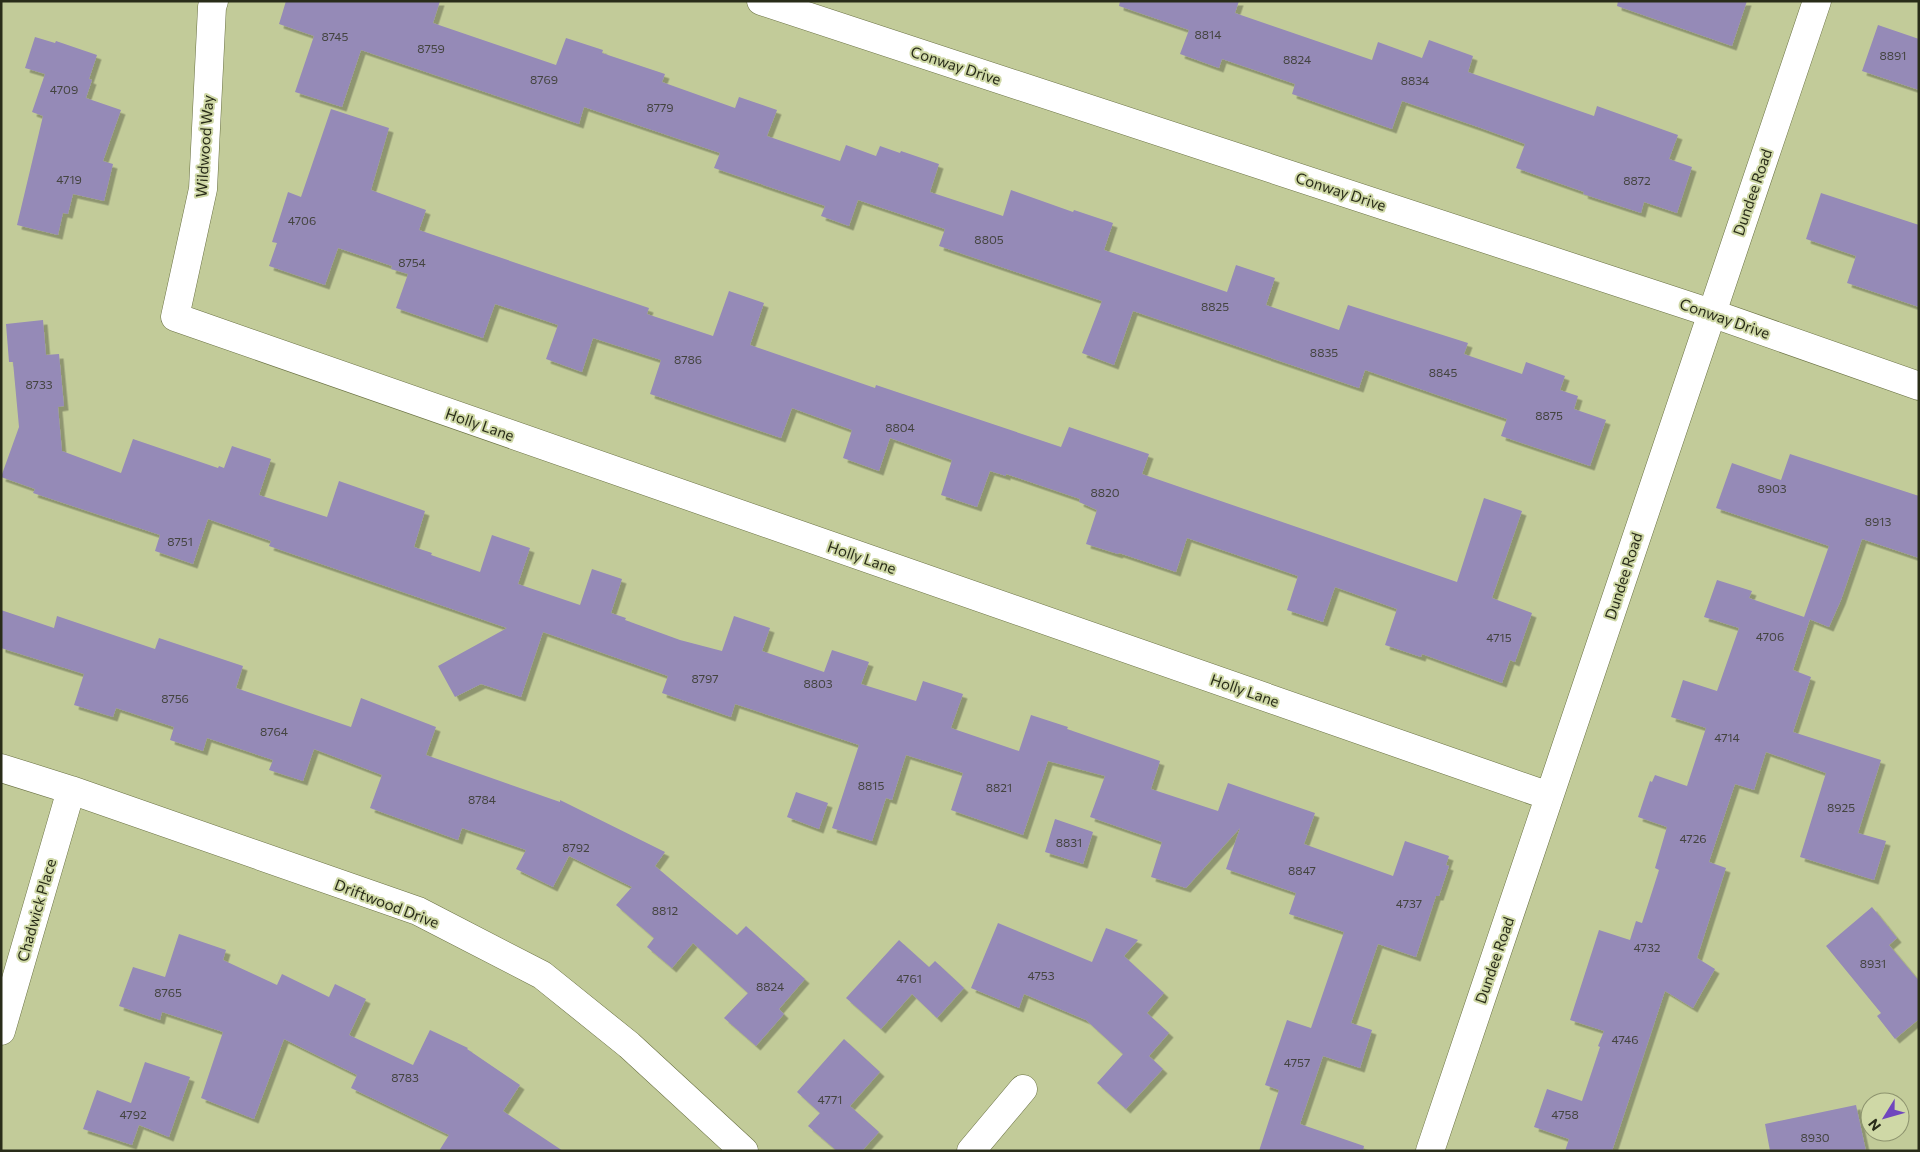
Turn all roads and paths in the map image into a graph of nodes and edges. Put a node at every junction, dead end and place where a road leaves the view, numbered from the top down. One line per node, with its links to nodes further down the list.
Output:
1 (214, 1): 5 (street, Wildwood Way)
2 (761, 1): 4 (street, Conway Drive)
3 (1817, 1): 4 (street, Dundee Road)
4 (1711, 313): 6 (street, Conway Drive); 9 (street, Dundee Road)
5 (175, 318): 9 (street, Holly Lane)
6 (1919, 386)
7 (1, 768): 8 (street, Driftwood Drive)
8 (71, 790): 10 (street, Chadwick Place); 12 (street, Driftwood Drive)
9 (1549, 796): 14 (street, Dundee Road)
10 (1, 1030)
11 (1023, 1089): 13 (street)
12 (744, 1151)
13 (971, 1151)
14 (1430, 1151)

